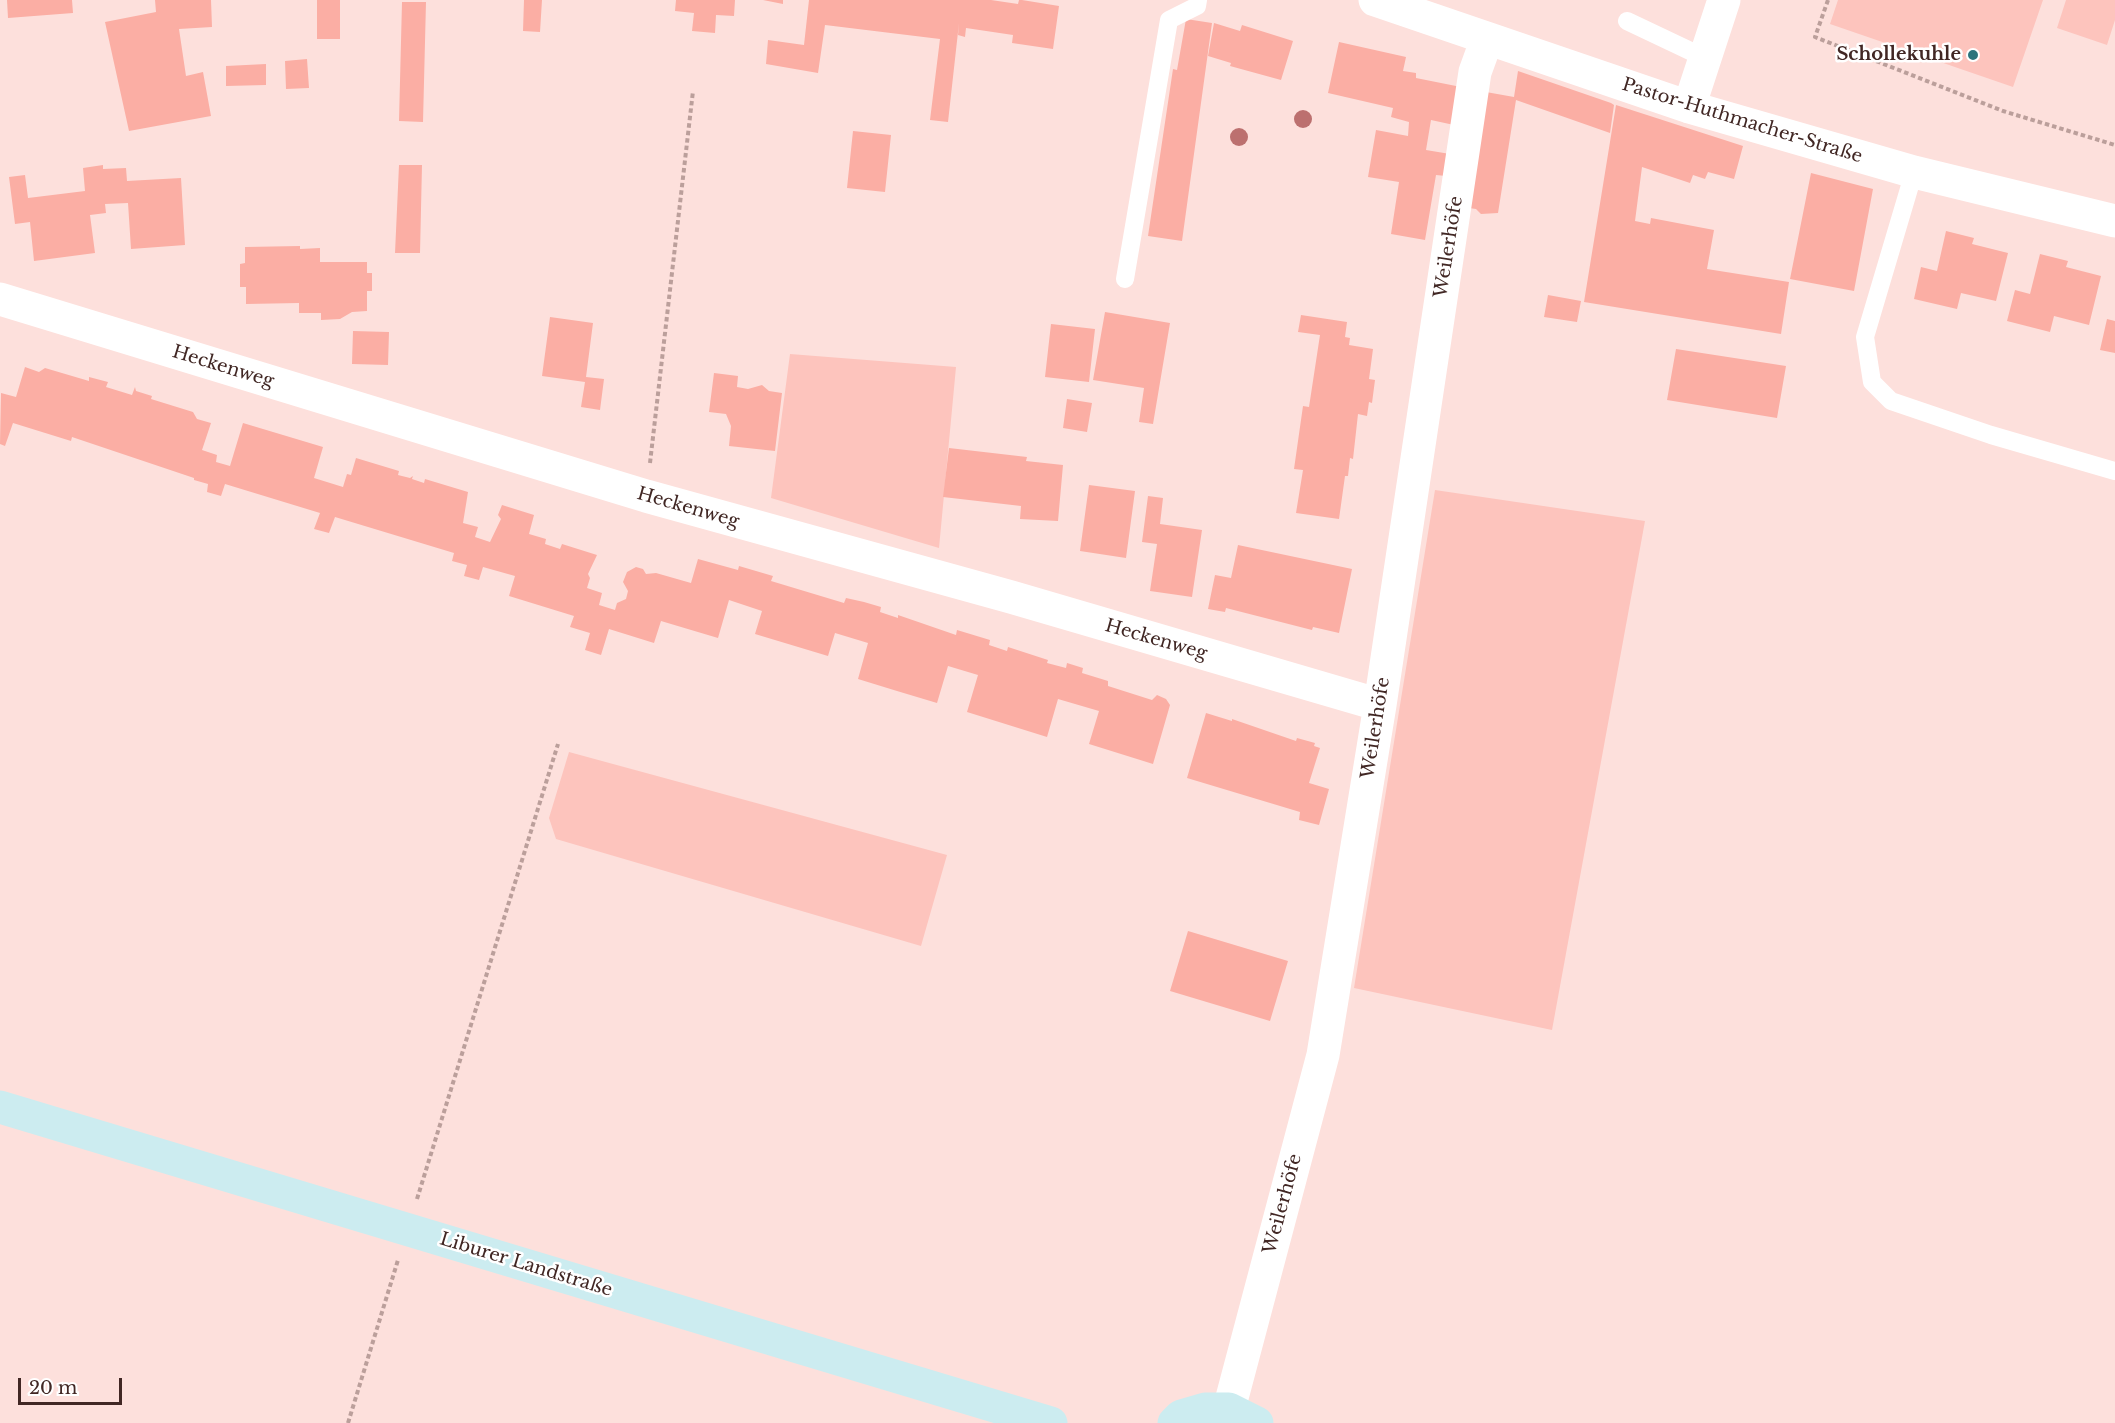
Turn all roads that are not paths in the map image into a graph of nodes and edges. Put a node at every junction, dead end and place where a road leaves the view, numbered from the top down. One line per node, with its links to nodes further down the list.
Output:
1 (1198, 0): 10 (lane)
2 (1375, 0): 5 (street, Pastor-Huthmacher-Straße)
3 (1724, 0): 6 (street)
4 (1627, 21): 6 (lane)
5 (1487, 39): 7 (street, Pastor-Huthmacher-Straße); 13 (street, Weilerhöfe)
6 (1705, 58): 7 (street)
7 (1689, 107): 8 (street, Pastor-Huthmacher-Straße)
8 (1914, 172): 9 (street, Pastor-Huthmacher-Straße); 12 (lane)
9 (2115, 221)
10 (1125, 279)
11 (0, 298): 13 (street, Heckenweg)
12 (2115, 471)
13 (1380, 705): 15 (street, Weilerhöfe)
14 (0, 1107): 16 (street, Liburer Landstraße)
15 (1243, 1416): 17 (street)
16 (1051, 1423)
17 (1174, 1423)

